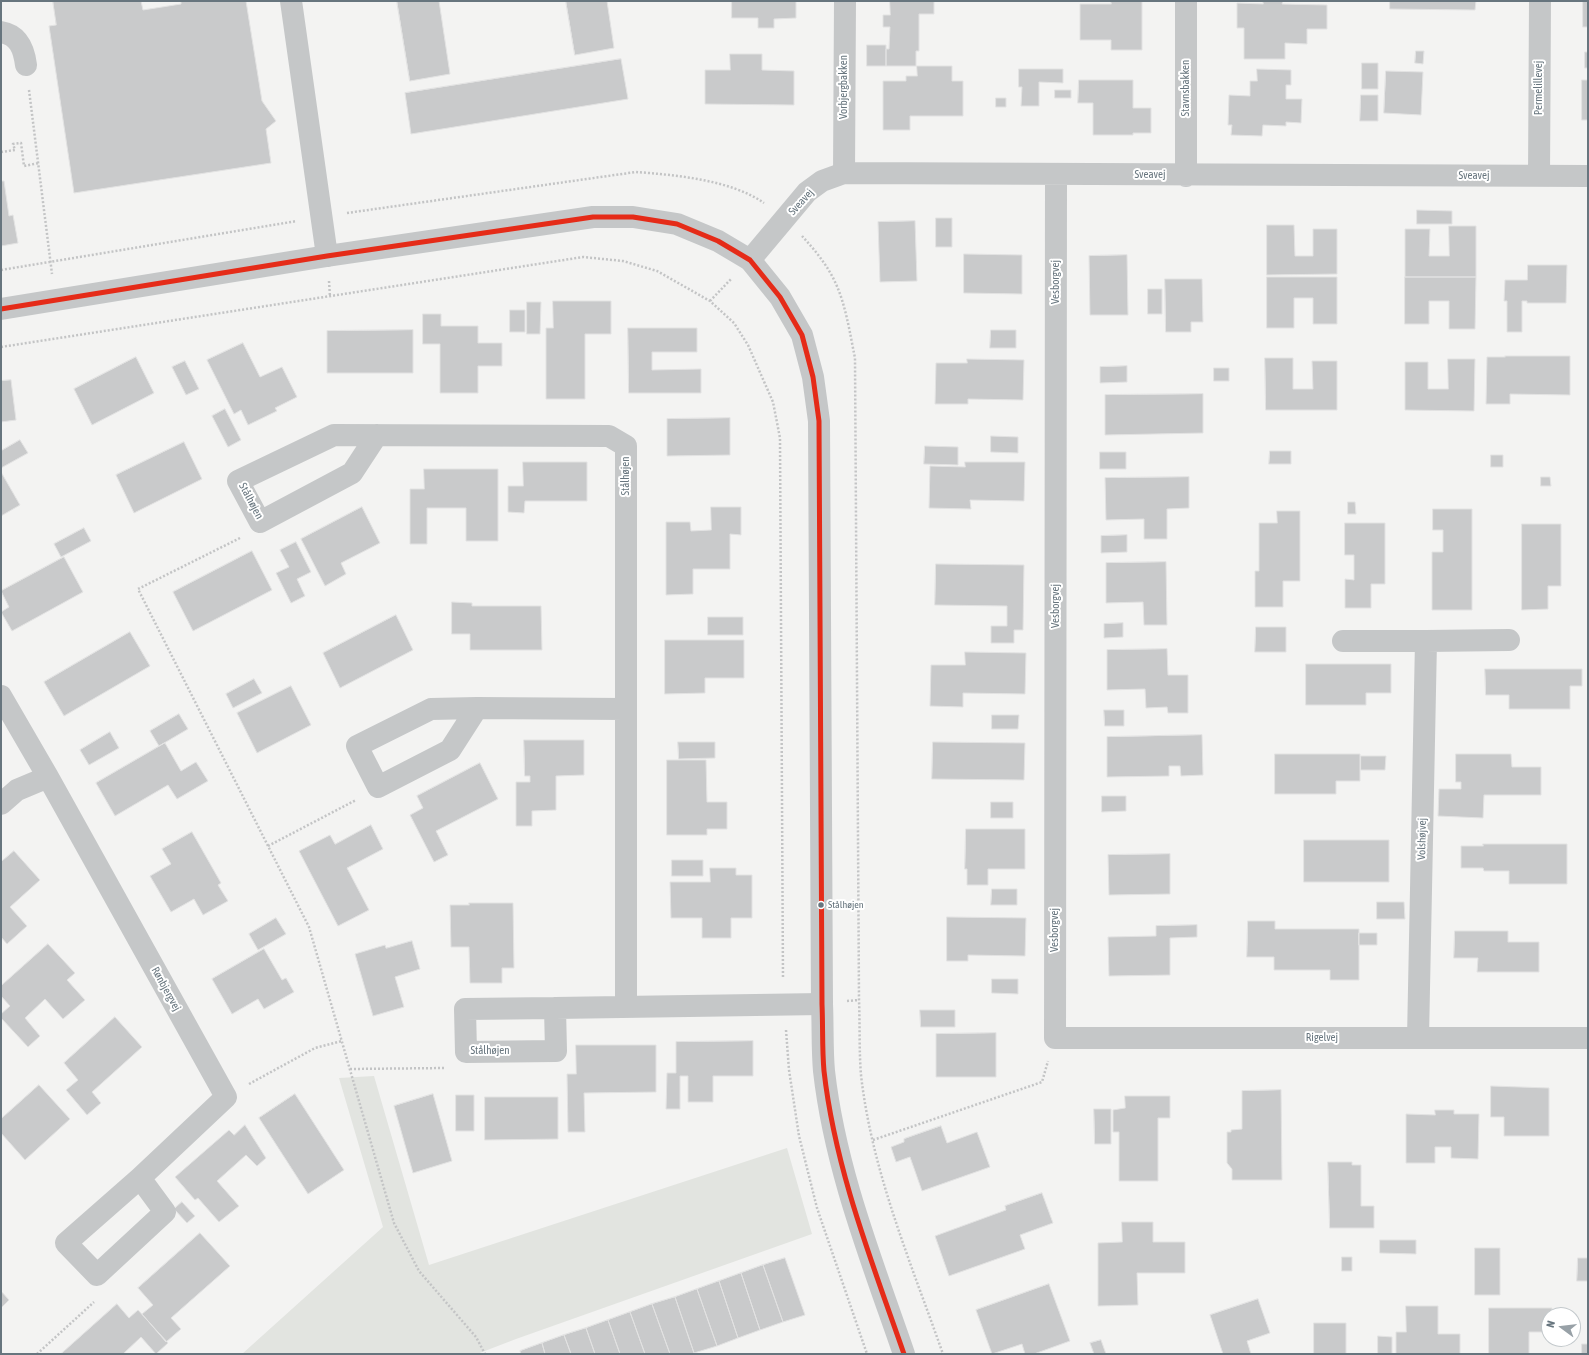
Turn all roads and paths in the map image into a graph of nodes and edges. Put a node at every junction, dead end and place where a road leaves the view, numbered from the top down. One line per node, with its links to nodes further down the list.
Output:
1 (291, 1): 14 (street)
2 (845, 1): 9 (street, Vorbjergbakken)
3 (1186, 1): 11 (street, Stavnsbakken)
4 (1540, 1): 12 (street, Permelillevej)
5 (1, 32): 6 (street)
6 (26, 65): 8 (path)
7 (1, 152): 8 (path)
8 (39, 163): 18 (path)
9 (844, 173): 10 (street, Sveavej); 15 (street, Sveavej)
10 (1056, 174): 11 (street, Sveavej); 37 (street, Vesborgvej)
11 (1186, 176): 12 (street, Sveavej)
12 (1539, 176): 13 (street, Sveavej)
13 (1588, 176)
14 (322, 217): 15 (path); 16 (street); 18 (path)
15 (786, 218): 17 (street, Sveavej); 44 (path)
16 (328, 256): 17 (street); 20 (street)
17 (750, 260): 34 (street)
18 (51, 261): 19 (path); 20 (path)
19 (1, 270)
20 (54, 300): 21 (street)
21 (1, 308)
22 (377, 435): 23 (street, Stålhøjen); 23 (street, Stålhøjen); 29 (street, Stålhøjen)
23 (260, 522): 33 (path)
24 (1509, 640): 26 (street)
25 (1343, 641): 26 (street)
26 (1426, 641): 38 (street, Volshøjvej)
27 (1, 696): 30 (street, Rønbjergvej)
28 (477, 708): 29 (street); 31 (street); 31 (street)
29 (625, 710): 35 (street, Stålhøjen)
30 (48, 778): 32 (street); 43 (street, Rønbjergvej)
31 (378, 787): 33 (path)
32 (1, 804)
33 (268, 846): 40 (path)
34 (822, 1004): 35 (street, Stålhøjen); 49 (street)
35 (626, 1007): 36 (street, Stålhøjen)
36 (555, 1008): 41 (street, Stålhøjen); 41 (street, Stålhøjen)
37 (1055, 1038): 38 (street, Rigelvej); 44 (path)
38 (1418, 1038): 39 (street, Rigelvej)
39 (1588, 1038)
40 (342, 1041): 42 (path); 43 (path)
41 (466, 1052): 42 (path)
42 (350, 1069): 48 (path)
43 (226, 1097): 45 (street)
44 (873, 1140): 50 (path)
45 (140, 1178): 46 (street); 46 (street)
46 (97, 1275): 47 (path)
47 (37, 1354)
48 (485, 1354)
49 (904, 1354)
50 (943, 1354)

